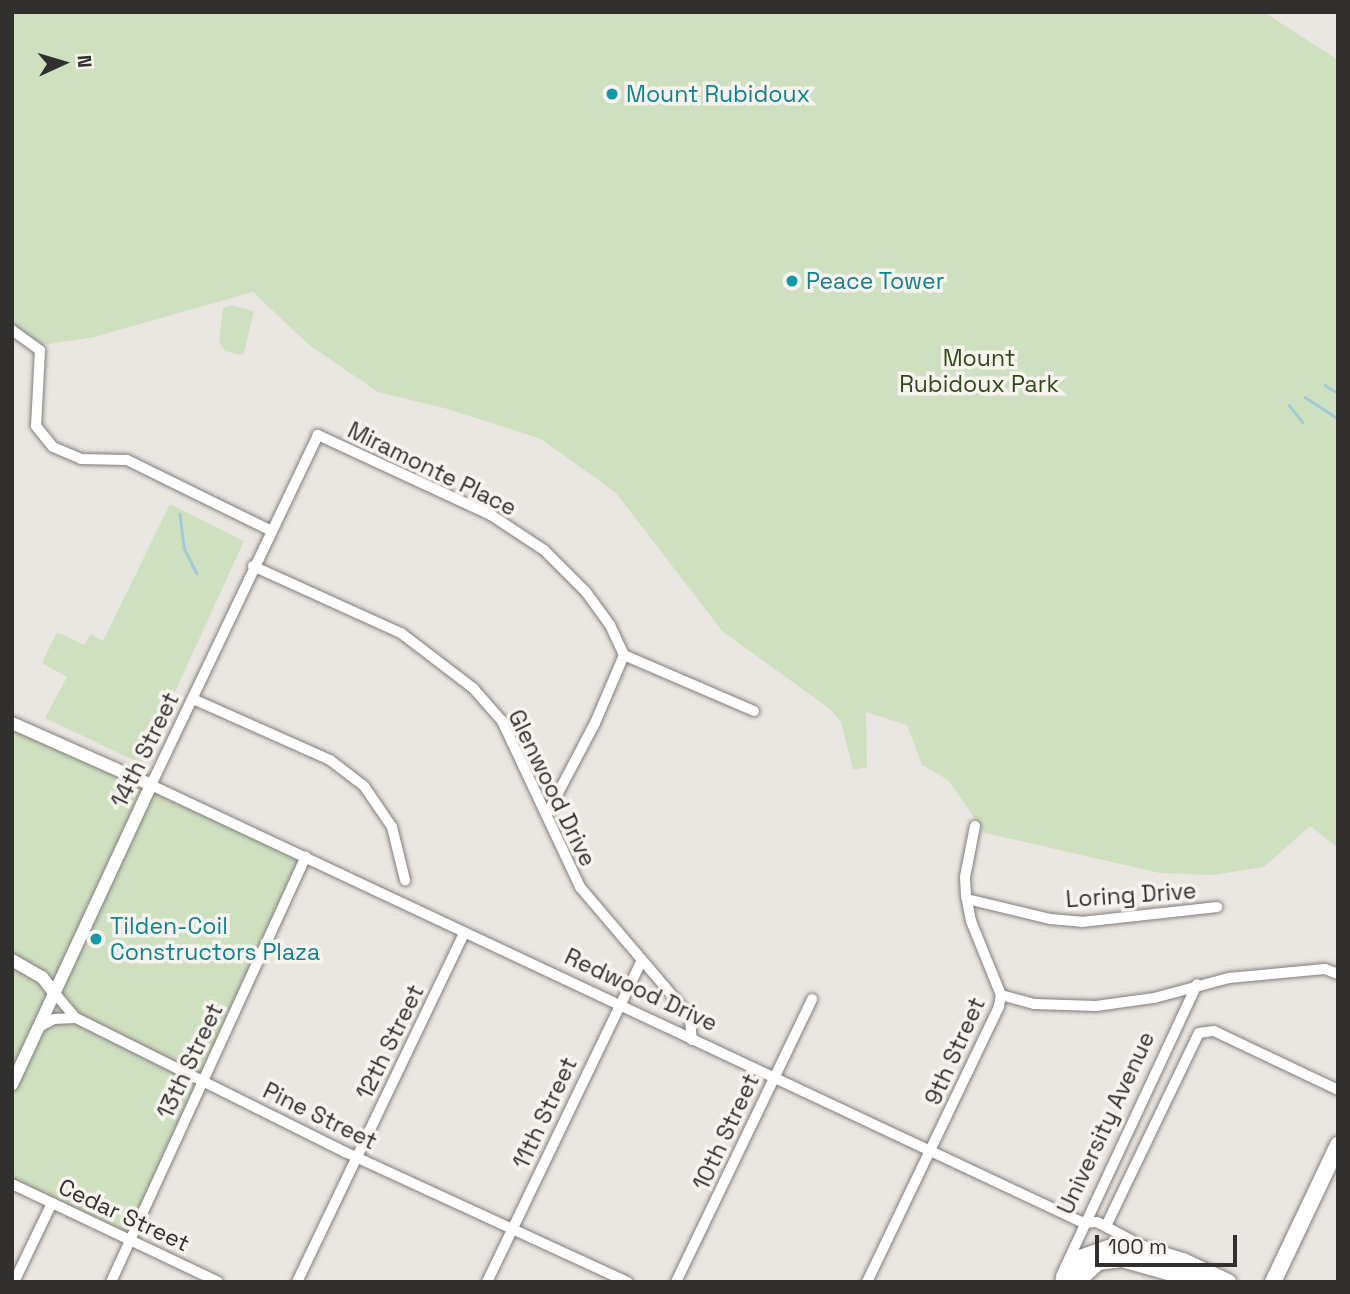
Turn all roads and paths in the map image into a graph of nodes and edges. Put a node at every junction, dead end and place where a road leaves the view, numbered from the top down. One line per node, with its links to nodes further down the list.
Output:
1 (12, 330): 3 (street)
2 (318, 435): 3 (street, 14th Street); 5 (street, Miramonte Place)
3 (270, 530): 4 (street, 14th Street)
4 (253, 566): 6 (street, 14th Street); 10 (street, Glenwood Drive)
5 (624, 655): 7 (street); 10 (street)
6 (193, 699): 9 (street, 14th Street); 13 (street)
7 (754, 711)
8 (12, 723): 9 (street)
9 (151, 785): 12 (street, Redwood Drive); 21 (street, 14th Street)
10 (547, 814): 18 (street, Glenwood Drive)
11 (975, 826): 14 (street, 9th Street)
12 (306, 858): 16 (street, Redwood Drive); 29 (street, 13th Street)
13 (405, 880)
14 (967, 899): 15 (street, Loring Drive); 22 (street, 9th Street)
15 (1217, 907)
16 (464, 933): 24 (street, Redwood Drive); 35 (street, 12th Street)
17 (12, 960): 21 (street, Pine Street)
18 (641, 962): 24 (street, 11th Street); 27 (street, Glenwood Drive)
19 (1338, 974): 20 (street)
20 (1197, 984): 22 (street); 39 (street, University Avenue)
21 (53, 991): 25 (street, Pine Street); 26 (street, 14th Street)
22 (1001, 995): 33 (street, 9th Street)
23 (812, 999): 28 (street, 10th Street)
24 (619, 1003): 27 (street, Redwood Drive); 40 (street, 11th Street)
25 (76, 1018): 26 (street); 29 (street, Pine Street)
26 (37, 1029): 30 (street, 14th Street)
27 (692, 1040): 28 (street, Redwood Drive)
28 (773, 1076): 33 (street, Redwood Drive); 50 (street, 10th Street)
29 (202, 1079): 35 (street, Pine Street); 42 (street, 13th Street)
30 (12, 1084)
31 (1338, 1090): 41 (street, University Avenue)
32 (1338, 1145): 36 (main road)
33 (930, 1152): 39 (street, Redwood Drive); 51 (street, 9th Street)
34 (1338, 1156): 36 (street)
35 (355, 1157): 40 (street, Pine Street); 47 (street, 12th Street)
36 (1326, 1171): 56 (main road)
37 (12, 1184): 38 (street, Cedar Street)
38 (52, 1203): 42 (street, Cedar Street); 44 (street)
39 (1084, 1223): 41 (street, Redwood Drive); 52 (street, University Avenue)
40 (511, 1229): 48 (street, 11th Street); 49 (street, Pine Street)
41 (1111, 1233): 43 (street); 52 (main road, University Avenue); 55 (main road, Redwood Drive)
42 (130, 1240): 45 (street, 13th Street); 46 (street, Cedar Street)
43 (1105, 1260): 53 (main road); 54 (main road)
44 (15, 1282)
45 (111, 1282)
46 (218, 1282)
47 (297, 1282)
48 (487, 1282)
49 (628, 1282)
50 (677, 1282)
51 (867, 1282)
52 (1060, 1282)
53 (1076, 1282)
54 (1204, 1282)
55 (1228, 1282)
56 (1273, 1282)

